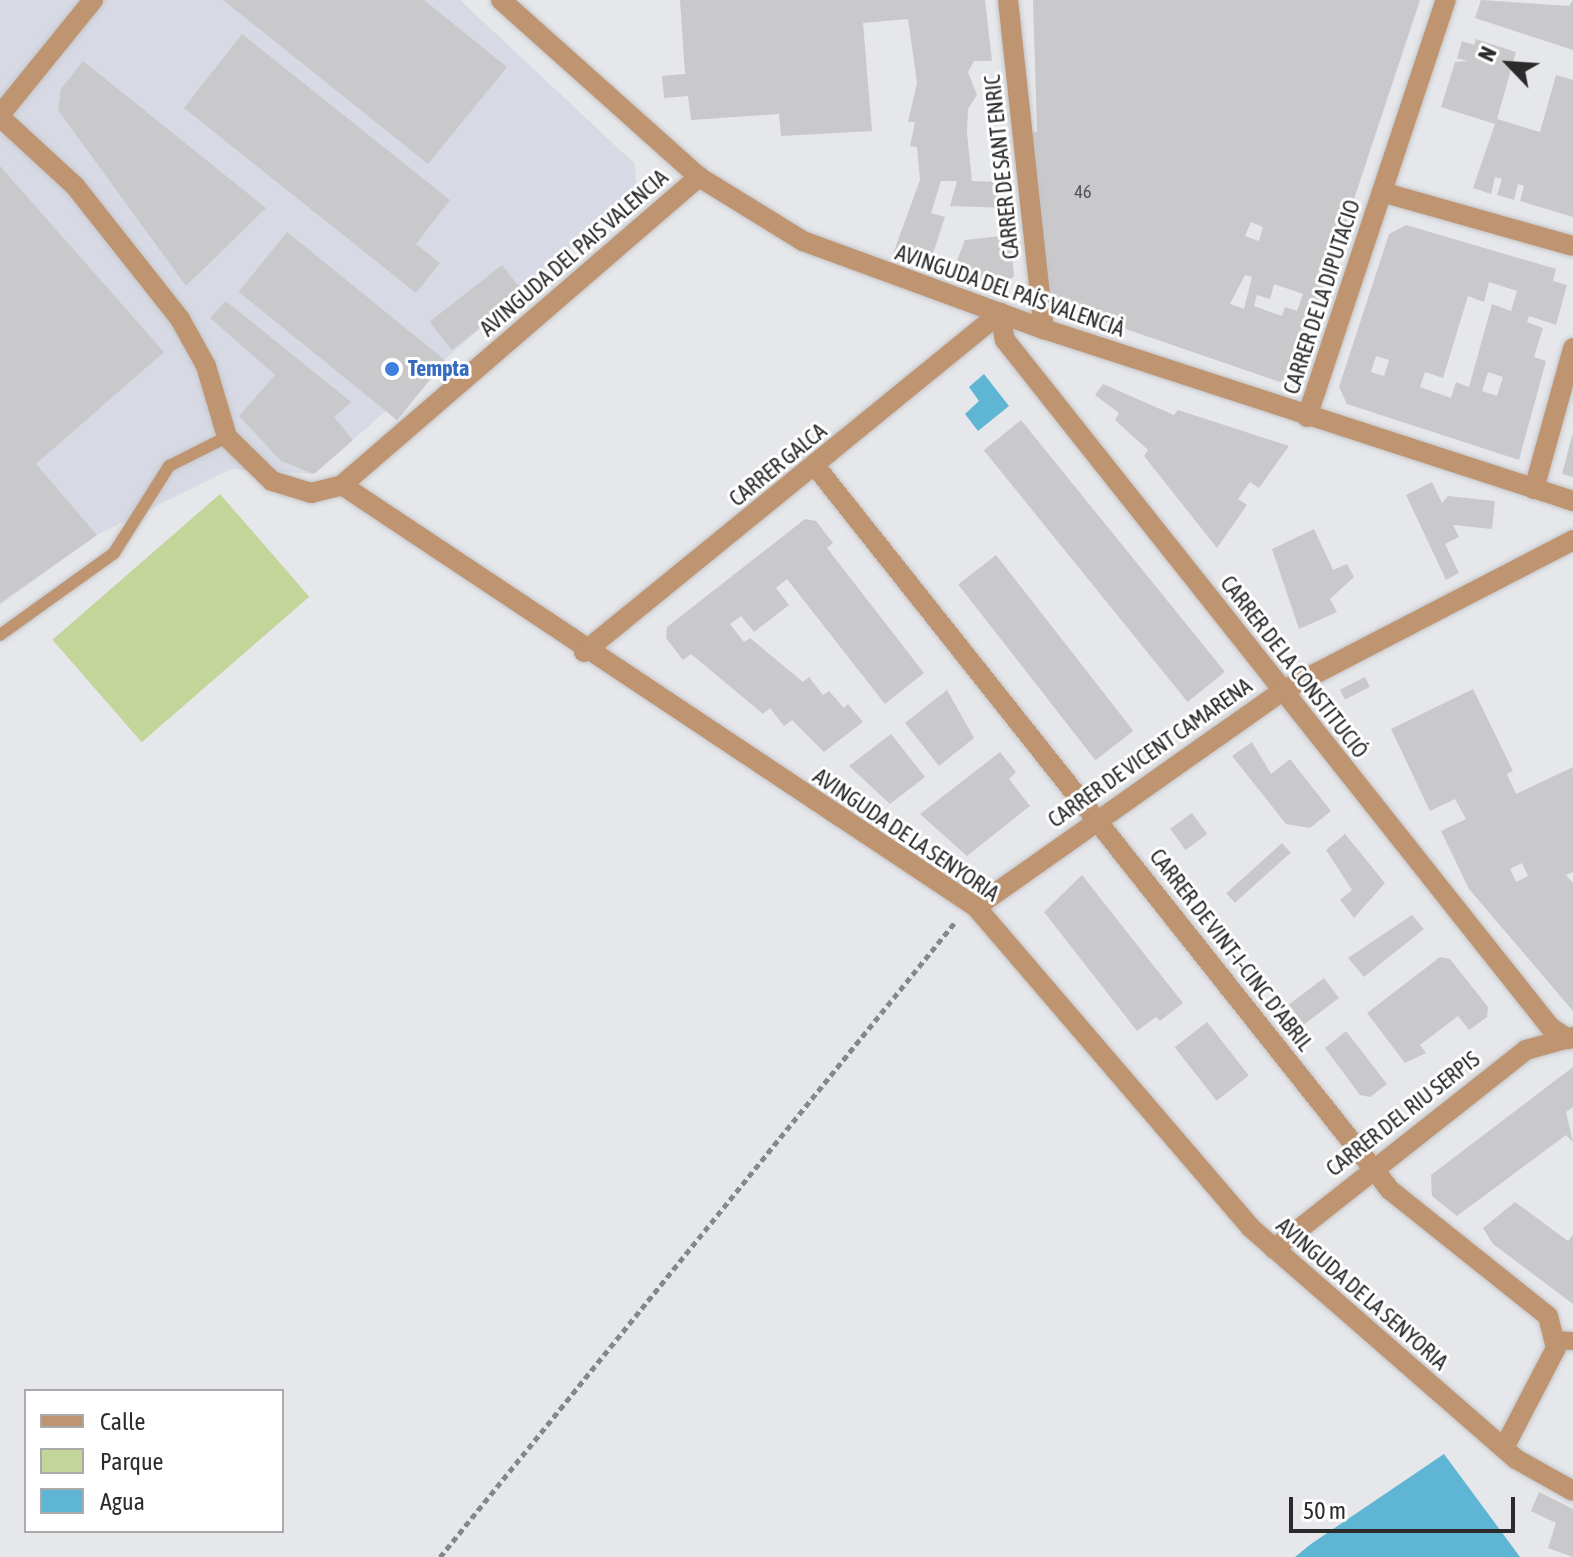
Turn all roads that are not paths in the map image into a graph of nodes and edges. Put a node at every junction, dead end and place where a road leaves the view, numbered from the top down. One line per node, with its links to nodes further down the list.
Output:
1 (93, 0): 5 (street)
2 (501, 0): 6 (street, AVINGUDA DEL PAÍS VALENCIÀ)
3 (1008, 0): 10 (street, CARRER DE SANT ENRIC)
4 (1446, 0): 7 (street, CARRER DE LA DIPUTACIO)
5 (0, 116): 13 (street)
6 (699, 177): 9 (street, AVINGUDA DEL PAÍS VALENCIÀ); 15 (street, AVINGUDA DEL PAIS VALENCIA)
7 (1382, 192): 8 (street); 12 (street, CARRER DE LA DIPUTACIO)
8 (1573, 246)
9 (1000, 313): 10 (street, AVINGUDA DEL PAÍS VALENCIÀ); 14 (street, CARRER GALCA); 21 (street, CARRER DE LA CONSTITUCIÓ)
10 (1044, 329): 12 (street, AVINGUDA DEL PAÍS VALENCIÀ)
11 (1573, 348): 16 (street)
12 (1307, 417): 16 (street, AVINGUDA DEL PAÍS VALENCIÀ)
13 (227, 437): 15 (street); 19 (lane)
14 (816, 467): 20 (street, CARRER GALCA); 22 (street, CARRER DE VINT-I-CINC D'ABRIL)
15 (342, 485): 20 (street, AVINGUDA DE LA SENYORIA)
16 (1534, 489): 17 (street, AVINGUDA DEL PAÍS VALENCIÀ)
17 (1573, 501)
18 (1573, 540): 21 (street, CARRER DE VICENT CAMARENA)
19 (0, 635)
20 (584, 652): 23 (street, AVINGUDA DE LA SENYORIA)
21 (1282, 691): 22 (street, CARRER DE VICENT CAMARENA); 24 (street, CARRER DE LA CONSTITUCIÓ)
22 (1096, 817): 23 (street, CARRER DE VICENT CAMARENA); 25 (street, CARRER DE VINT-I-CINC D'ABRIL)
23 (976, 907): 26 (street, AVINGUDA DE LA SENYORIA)
24 (1571, 1039): 25 (street, CARRER DEL RIU SERPIS)
25 (1371, 1166): 26 (street, CARRER DEL RIU SERPIS); 27 (street, CARRER DE VINT-I-CINC D'ABRIL)
26 (1274, 1249): 28 (street, AVINGUDA DE LA SENYORIA)
27 (1565, 1340): 28 (street, CARRER DE VINT-I-CINC D'ABRIL)
28 (1504, 1448): 29 (street, AVINGUDA DE LA SENYORIA)
29 (1573, 1491)

